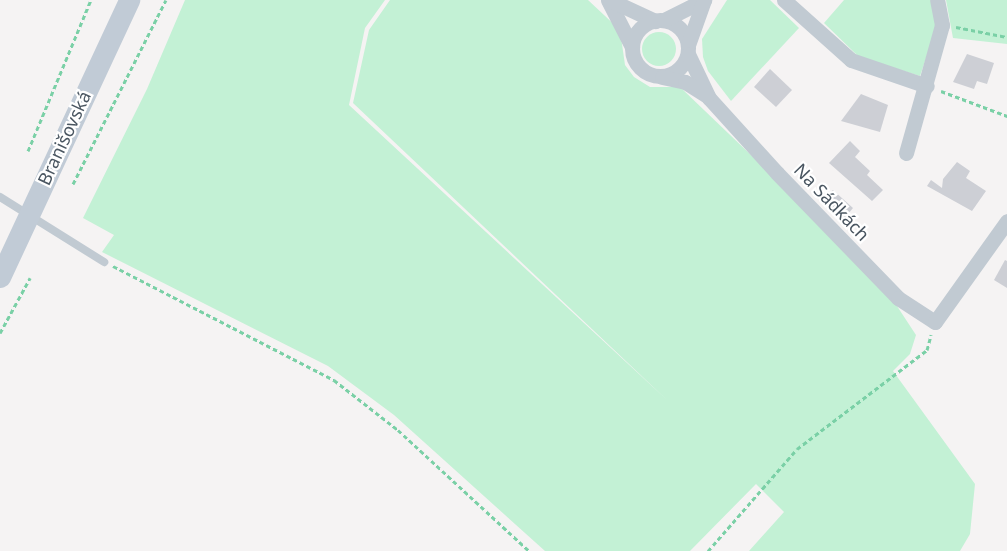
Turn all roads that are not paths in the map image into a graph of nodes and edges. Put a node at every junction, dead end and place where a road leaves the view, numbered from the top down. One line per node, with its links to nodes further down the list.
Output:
1 (129, 0): 14 (street, Branišovská)
2 (609, 0): 6 (street); 7 (street)
3 (704, 0): 6 (street); 8 (street)
4 (784, 0): 10 (street)
5 (937, 0): 10 (street)
6 (660, 20): 7 (street); 8 (street)
7 (632, 47): 9 (street)
8 (688, 50): 9 (street); 11 (street, Na Sádkách)
9 (662, 77): 11 (street, Na Sádkách)
10 (927, 86): 12 (street)
11 (709, 98): 15 (street, Na Sádkách)
12 (906, 153)
13 (0, 197): 14 (lane)
14 (28, 216): 16 (lane); 17 (street, Branišovská)
15 (1007, 221)
16 (104, 262)
17 (0, 276)

